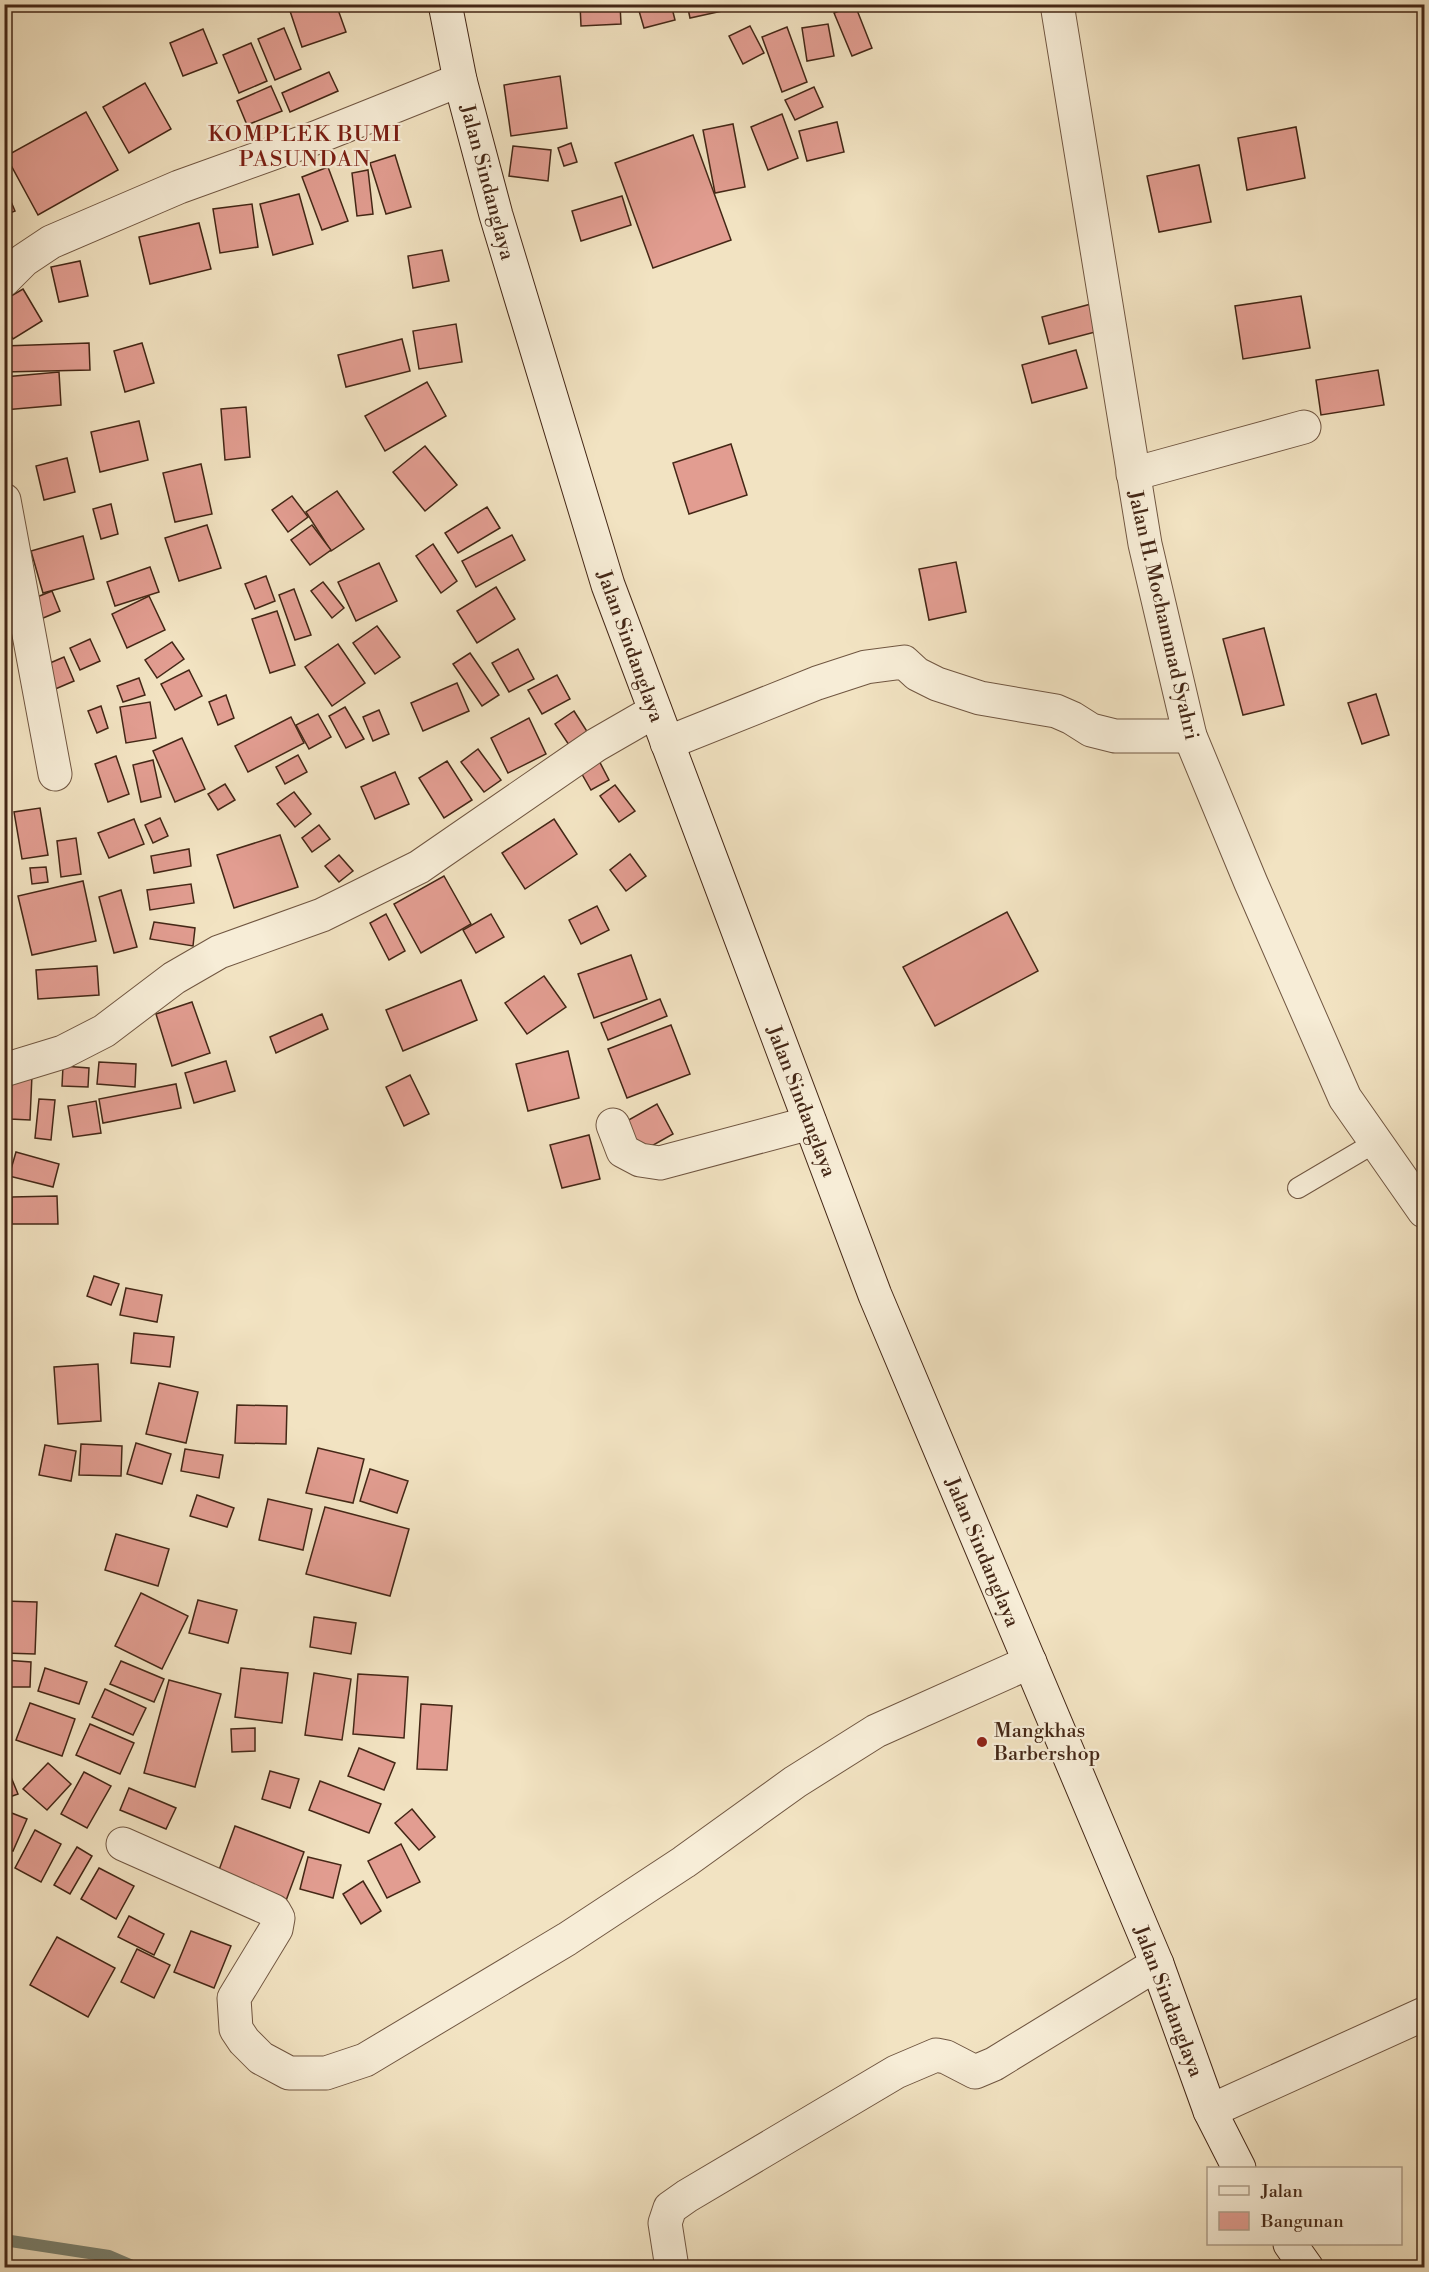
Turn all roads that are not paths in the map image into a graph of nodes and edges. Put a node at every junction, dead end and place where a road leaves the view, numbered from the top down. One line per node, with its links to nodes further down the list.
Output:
1 (1057, 4): 6 (street, Jalan H. Mochammad Syahri)
2 (451, 6): 3 (street, Jalan Sindanglaya)
3 (463, 91): 4 (street); 9 (street, Jalan Sindanglaya)
4 (4, 280)
5 (1305, 427): 6 (street)
6 (1132, 474): 10 (street, Jalan H. Mochammad Syahri)
7 (4, 500): 8 (street)
8 (13, 593): 12 (street)
9 (655, 711): 11 (street, Jalan Sindanglaya); 13 (street)
10 (1190, 736): 11 (street); 16 (street, Jalan H. Mochammad Syahri)
11 (667, 743): 14 (street, Jalan Sindanglaya)
12 (55, 774)
13 (4, 1070)
14 (810, 1123): 15 (street); 19 (street, Jalan Sindanglaya)
15 (613, 1125)
16 (1376, 1142): 17 (lane); 18 (street, Jalan H. Mochammad Syahri)
17 (1298, 1188)
18 (1425, 1211)
19 (1030, 1662): 20 (street); 21 (street, Jalan Sindanglaya)
20 (123, 1844)
21 (1157, 1964): 23 (street, Jalan Sindanglaya); 26 (street)
22 (1425, 2014): 23 (street)
23 (1210, 2111): 24 (street, Jalan Sindanglaya)
24 (1238, 2167)
25 (1291, 2245): 27 (street)
26 (672, 2268)
27 (1307, 2268)

